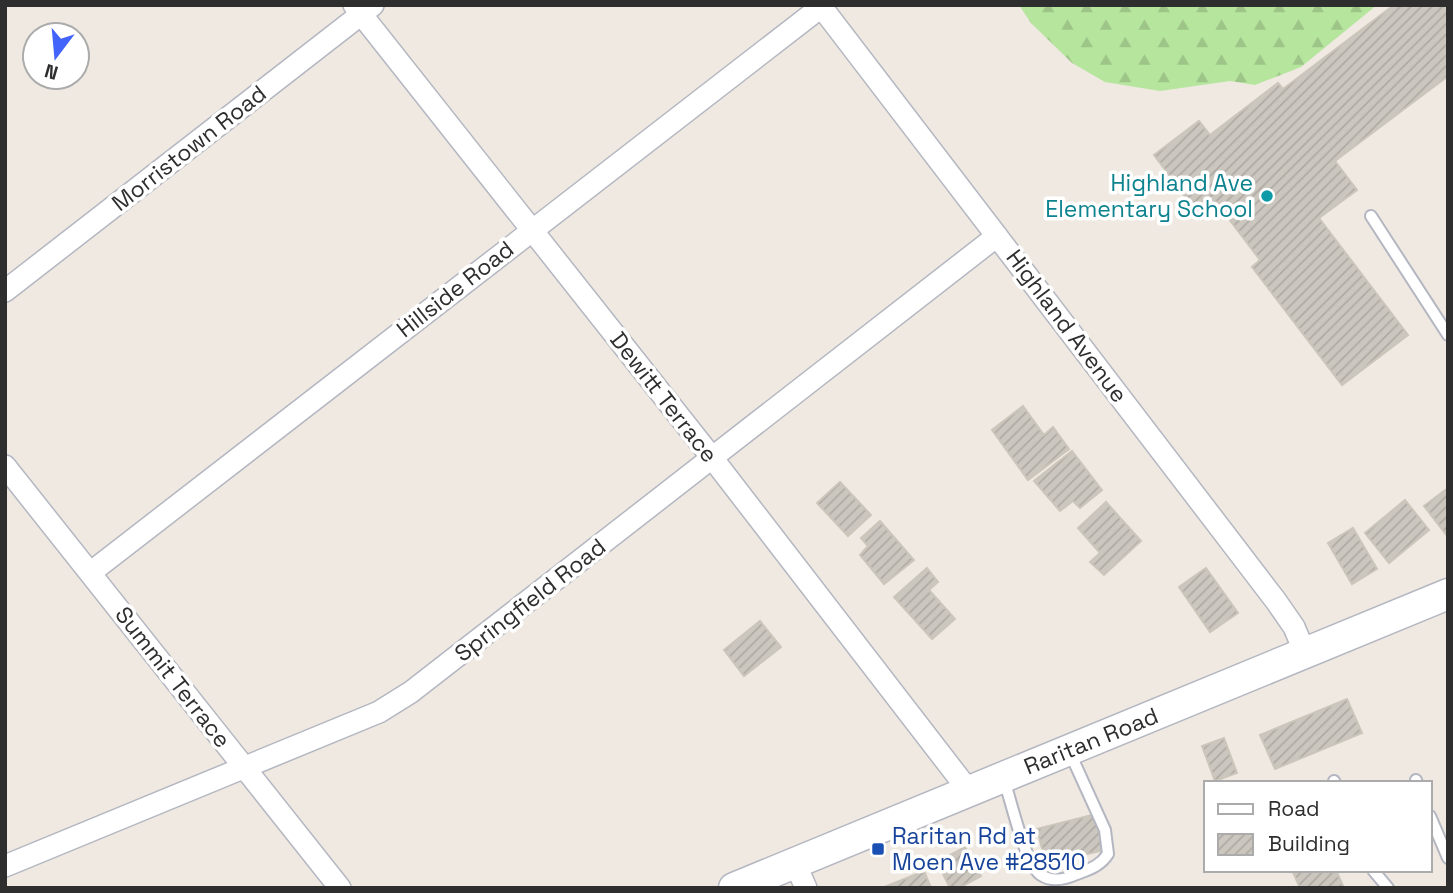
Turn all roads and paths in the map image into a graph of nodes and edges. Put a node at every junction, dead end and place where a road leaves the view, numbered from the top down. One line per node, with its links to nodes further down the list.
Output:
1 (820, 6): 4 (street, Hillside Road); 5 (street, Highland Avenue)
2 (362, 8): 4 (street, Dewitt Terrace); 6 (street, Morristown Road)
3 (1371, 216): 7 (lane)
4 (532, 230): 8 (street, Dewitt Terrace); 10 (street, Hillside Road)
5 (997, 236): 8 (street, Springfield Road); 12 (street, Highland Avenue)
6 (5, 292)
7 (1448, 335)
8 (713, 459): 14 (street, Springfield Road); 16 (street, Dewitt Terrace)
9 (5, 466): 10 (street, Summit Terrace)
10 (90, 573): 14 (street, Summit Terrace)
11 (1448, 594): 12 (main road, Raritan Road)
12 (1305, 653): 13 (main road, Raritan Road)
13 (1068, 750): 15 (main road, Raritan Road); 15 (lane)
14 (245, 768): 19 (street, Springfield Road); 22 (street, Summit Terrace)
15 (1004, 777): 16 (main road, Raritan Road)
16 (969, 791): 21 (main road, Raritan Road)
17 (1432, 821): 18 (lane)
18 (1448, 859)
19 (5, 866)
20 (1375, 872): 24 (lane)
21 (800, 875): 23 (main road, Raritan Road)
22 (340, 888)
23 (734, 888)
24 (1388, 888)

